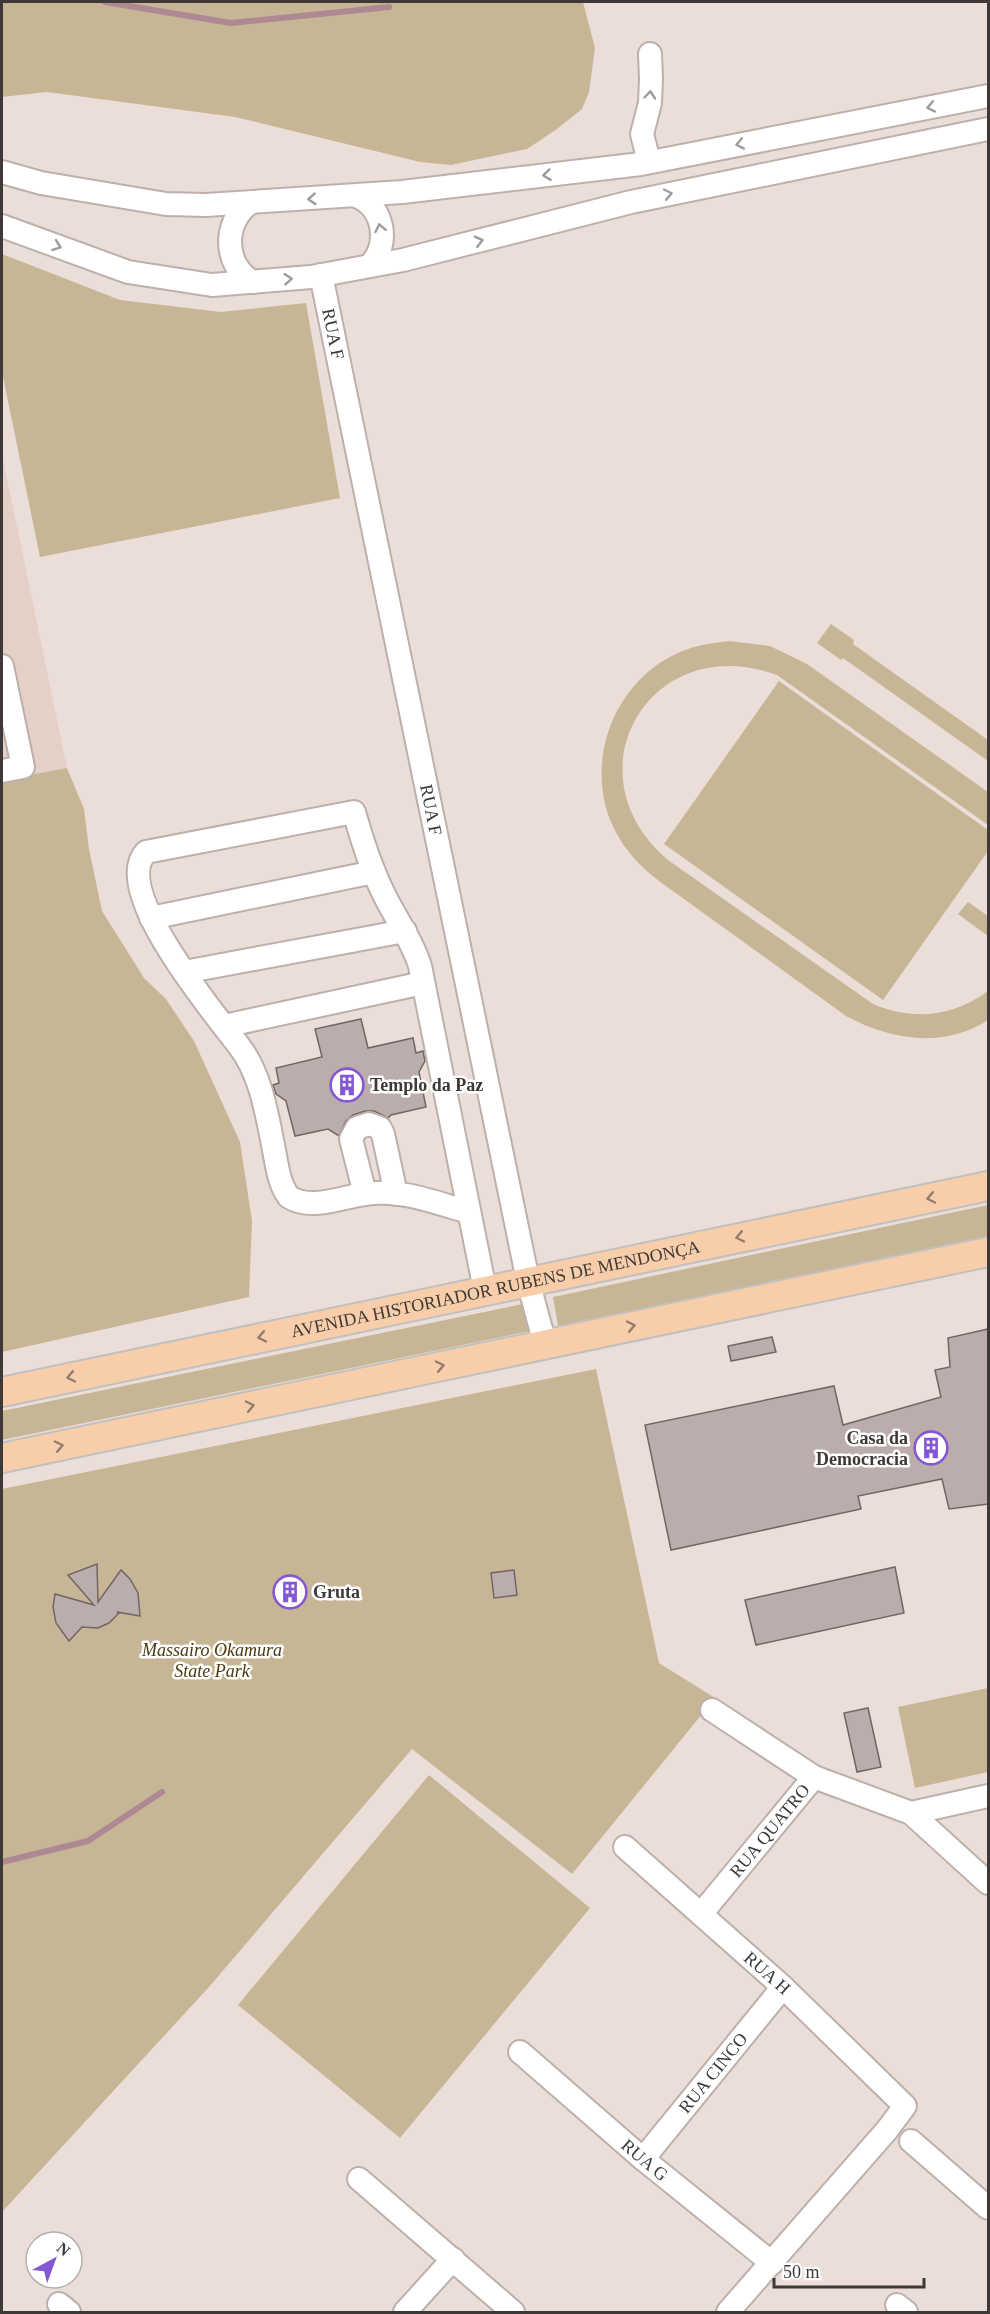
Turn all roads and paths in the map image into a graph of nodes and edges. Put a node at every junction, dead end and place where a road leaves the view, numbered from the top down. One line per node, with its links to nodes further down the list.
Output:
1 (650, 54): 4 (street, one-way to 1)
2 (988, 96): 4 (street, one-way to 4)
3 (988, 129): 9 (street, one-way to 3)
4 (649, 162): 6 (street, one-way to 6)
5 (2, 172): 7 (street)
6 (356, 196): 7 (street, one-way to 7); 9 (street, one-way to 6)
7 (250, 203): 11 (street)
8 (2, 226): 11 (street, one-way to 11)
9 (369, 266): 10 (street)
10 (321, 275): 11 (street, one-way to 10); 25 (street, RUA F)
11 (254, 282)
12 (2, 666): 13 (street)
13 (2, 771)
14 (374, 872): 15 (street); 15 (street); 16 (street)
15 (151, 918): 17 (street)
16 (405, 930): 17 (street); 18 (street)
17 (184, 972): 19 (street)
18 (423, 983): 19 (street); 23 (street)
19 (224, 1026): 21 (street)
20 (988, 1186): 25 (main road, AVENIDA HISTORIADOR RUBENS DE MENDONÇA, one-way to 25)
21 (364, 1194): 22 (street); 22 (street)
22 (396, 1194): 23 (street)
23 (469, 1212): 26 (street)
24 (988, 1252): 27 (main road, one-way to 24)
25 (528, 1281): 26 (main road, AVENIDA HISTORIADOR RUBENS DE MENDONÇA); 27 (street, RUA F)
26 (485, 1290): 28 (main road, AVENIDA HISTORIADOR RUBENS DE MENDONÇA, one-way to 28)
27 (545, 1344): 29 (main road, one-way to 27)
28 (2, 1392)
29 (2, 1458)
30 (712, 1710): 31 (street)
31 (814, 1778): 33 (street, RUA QUATRO); 36 (street, RUA QUATRO)
32 (988, 1796): 33 (street)
33 (911, 1813): 35 (street)
34 (625, 1846): 36 (street, RUA H)
35 (988, 1882)
36 (701, 1914): 37 (street, RUA H)
37 (783, 1987): 40 (street, RUA CINCO); 44 (street, RUA H)
38 (520, 2052): 40 (street, RUA G)
39 (911, 2140): 42 (street)
40 (643, 2159): 44 (street, RUA G)
41 (359, 2179): 43 (street)
42 (988, 2208)
43 (453, 2259): 45 (street); 46 (street)
44 (772, 2263): 47 (street)
45 (405, 2313)
46 (513, 2313)
47 (728, 2313)

